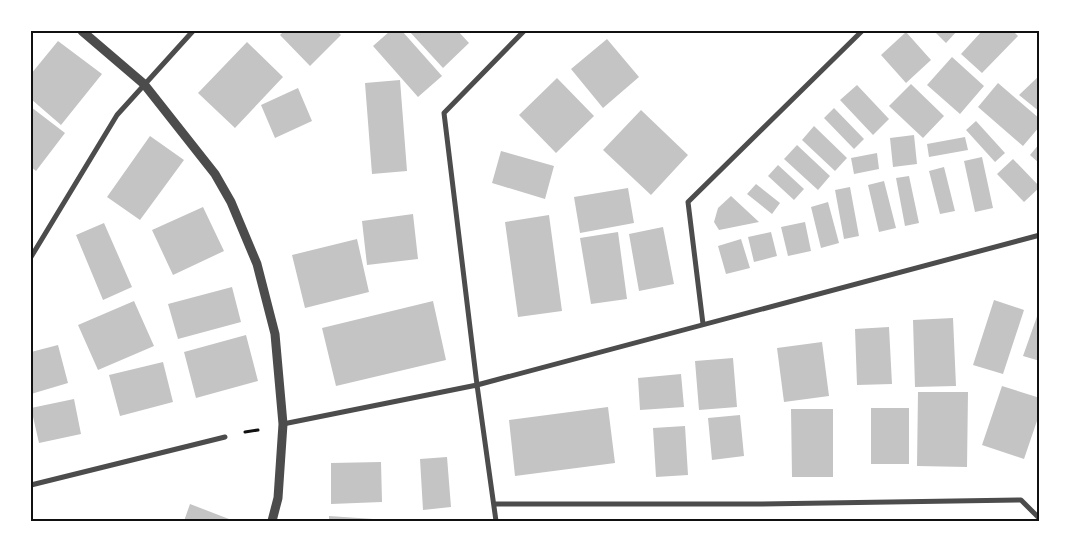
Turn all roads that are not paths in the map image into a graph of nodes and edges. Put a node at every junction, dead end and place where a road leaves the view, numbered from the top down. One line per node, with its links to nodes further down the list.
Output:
1 (82, 31): 5 (street)
2 (193, 31): 5 (street)
3 (524, 31): 9 (street)
4 (862, 31): 8 (street)
5 (144, 84): 7 (street); 10 (street)
6 (1040, 235): 8 (street)
7 (31, 257)
8 (703, 324): 9 (street)
9 (477, 385): 10 (street); 13 (street)
10 (283, 424): 15 (street)
11 (224, 437): 12 (street)
12 (31, 485)
13 (494, 504): 14 (street); 16 (street)
14 (1040, 519)
15 (272, 521)
16 (496, 521)

